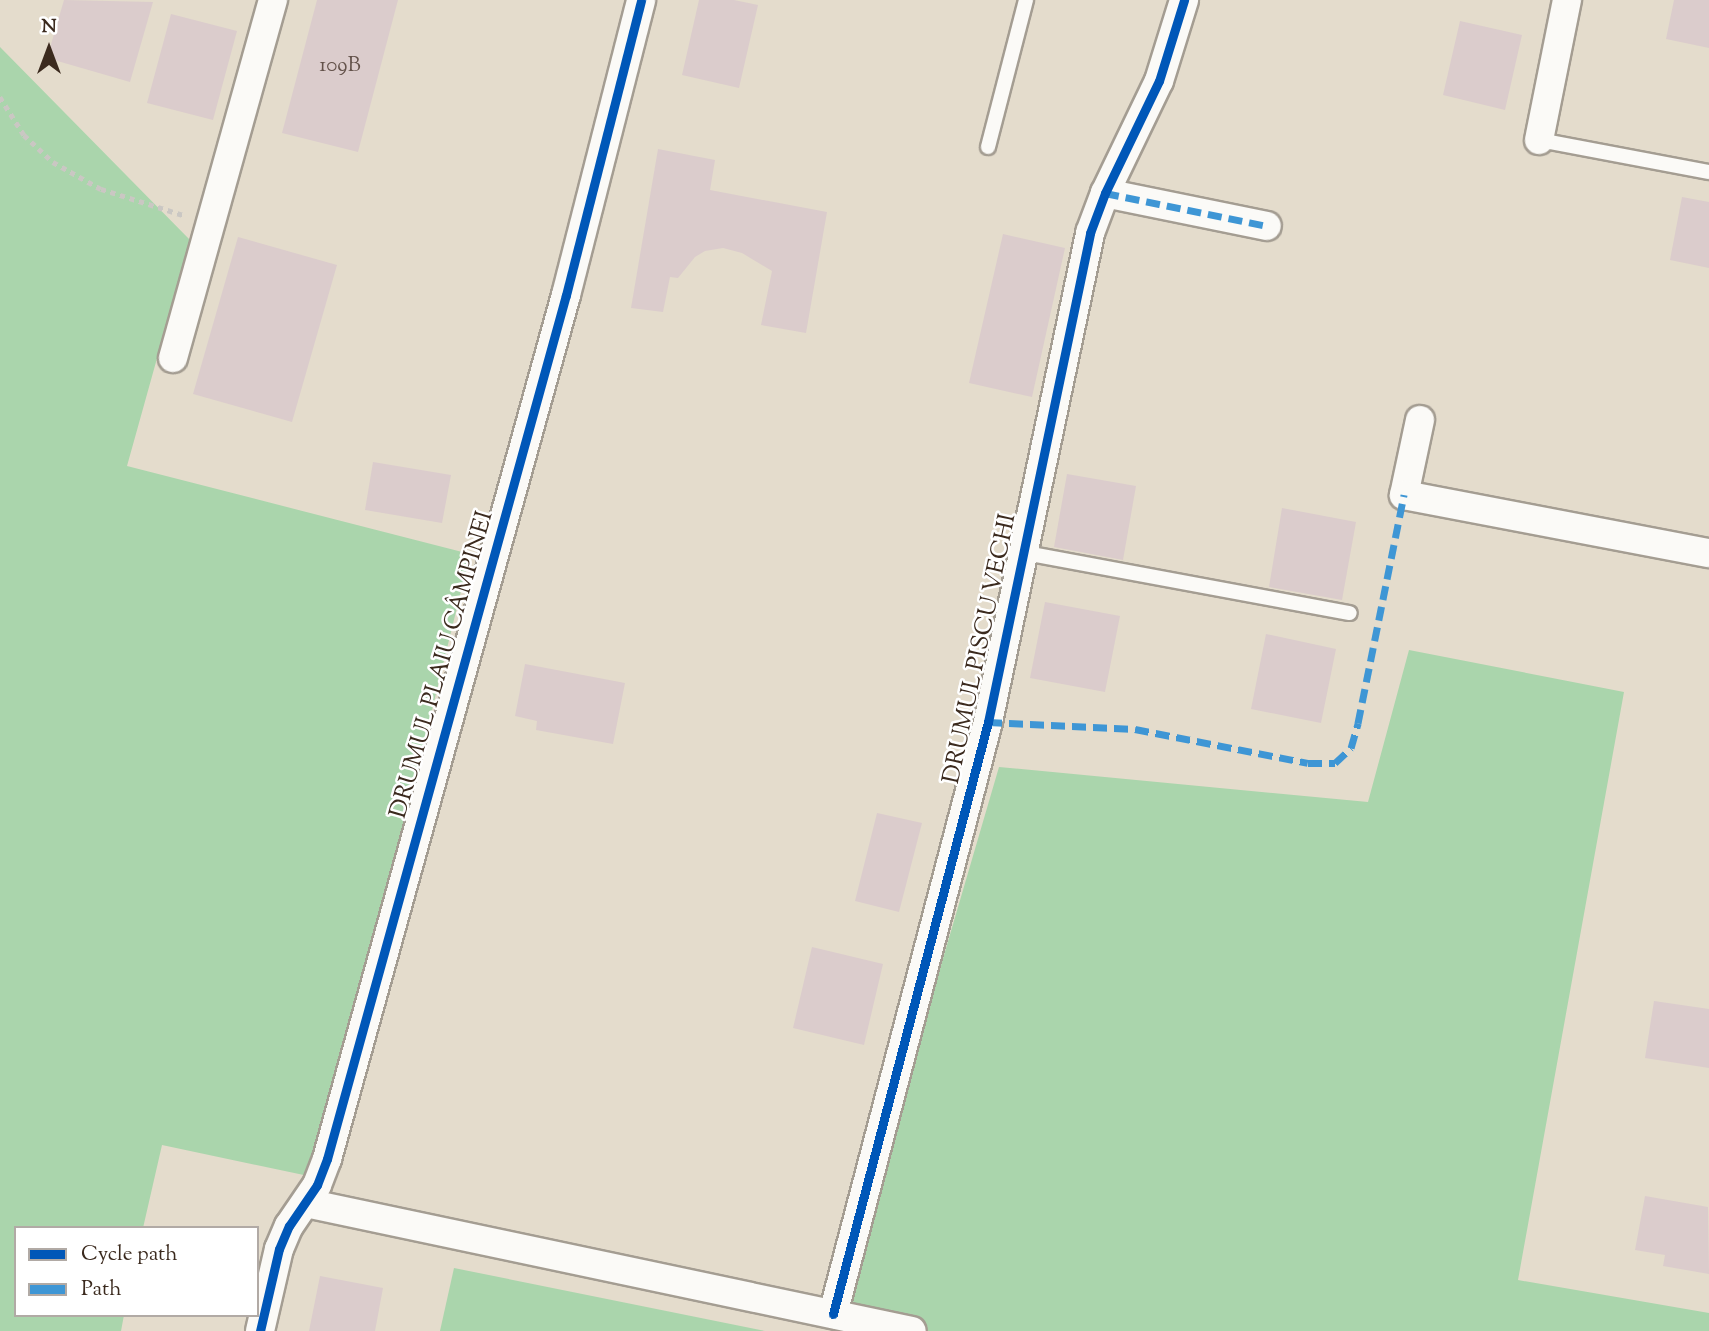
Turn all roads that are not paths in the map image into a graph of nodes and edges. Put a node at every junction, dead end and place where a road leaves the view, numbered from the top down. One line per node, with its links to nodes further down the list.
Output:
1 (273, 0): 11 (street)
2 (641, 0): 16 (street, DRUMUL PLAIU CÂMPINEI)
3 (1026, 0): 7 (lane)
4 (1184, 0): 9 (street, DRUMUL PISCU VECHI)
5 (1567, 0): 6 (street)
6 (1539, 140): 8 (lane)
7 (988, 147)
8 (1709, 172)
9 (1105, 193): 10 (street); 14 (street, DRUMUL PISCU VECHI)
10 (1267, 226)
11 (173, 358)
12 (1420, 420): 13 (street)
13 (1709, 553)
14 (1022, 555): 15 (lane); 17 (street, DRUMUL PISCU VECHI)
15 (1349, 613)
16 (306, 1203): 17 (street); 18 (street, DRUMUL PLAIU CÂMPINEI)
17 (833, 1314): 19 (street)
18 (260, 1331)
19 (912, 1331)

